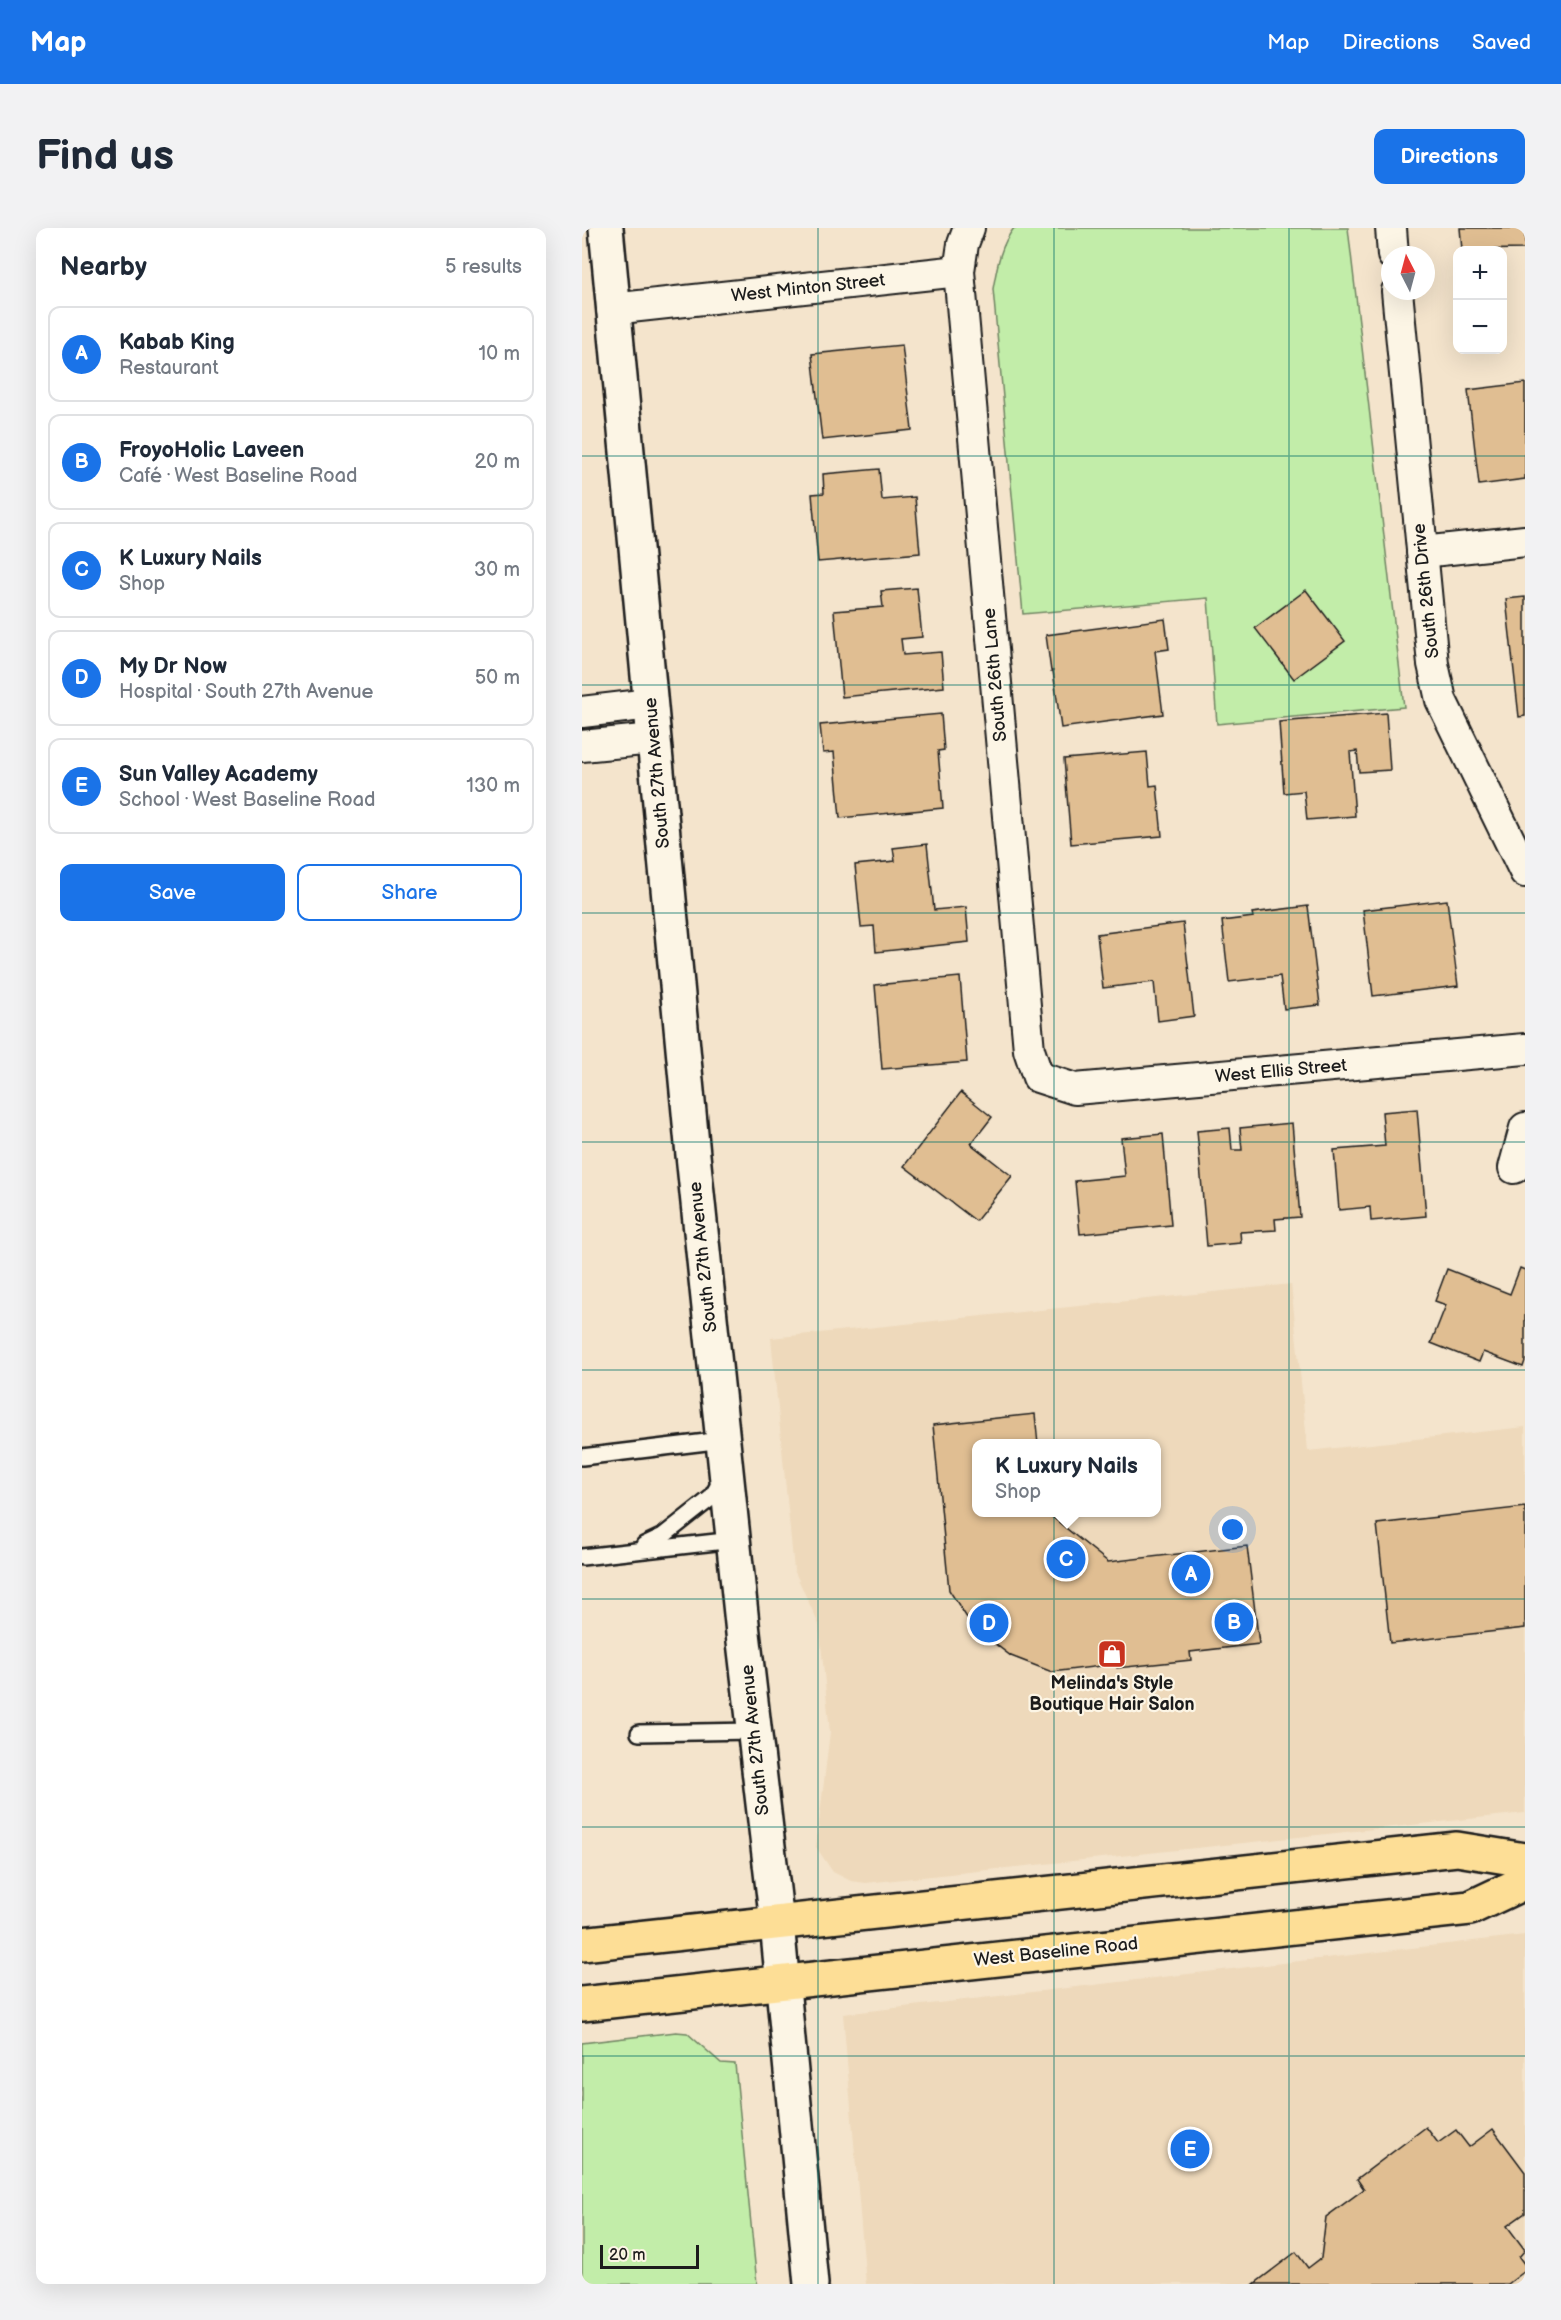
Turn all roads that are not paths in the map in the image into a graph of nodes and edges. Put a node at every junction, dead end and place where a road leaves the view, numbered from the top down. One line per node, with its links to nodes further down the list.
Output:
1 (606, 228): 7 (main road, South 27th Avenue)
2 (969, 228): 5 (street)
3 (1391, 228): 4 (street)
4 (1392, 246)
5 (959, 271): 7 (street, West Minton Street); 16 (street, South 26th Lane)
6 (1398, 300): 9 (street, South 26th Drive)
7 (612, 309): 10 (main road, South 27th Avenue)
8 (1525, 541): 9 (street)
9 (1422, 552): 14 (street, South 26th Drive)
10 (650, 704): 11 (street); 12 (main road, South 27th Avenue)
11 (582, 712)
12 (653, 739): 13 (street); 19 (main road, South 27th Avenue)
13 (582, 746)
14 (1525, 872)
15 (1525, 1049): 16 (street, West Ellis Street)
16 (1038, 1077)
17 (1525, 1128): 18 (street)
18 (1514, 1168)
19 (723, 1440): 20 (lane); 21 (main road, South 27th Avenue)
20 (582, 1457)
21 (726, 1472): 22 (main road, South 27th Avenue); 23 (lane)
22 (734, 1540): 23 (lane); 25 (main road, South 27th Avenue)
23 (627, 1552): 24 (lane)
24 (582, 1557)
25 (754, 1731): 26 (lane); 29 (main road, South 27th Avenue)
26 (639, 1733)
27 (1525, 1860): 29 (main road)
28 (1525, 1882): 31 (main road, West Baseline Road)
29 (777, 1923): 30 (main road); 31 (main road, South 27th Avenue)
30 (582, 1944)
31 (783, 1982): 32 (main road, West Baseline Road); 33 (main road, South 27th Avenue)
32 (582, 2004)
33 (811, 2284)

